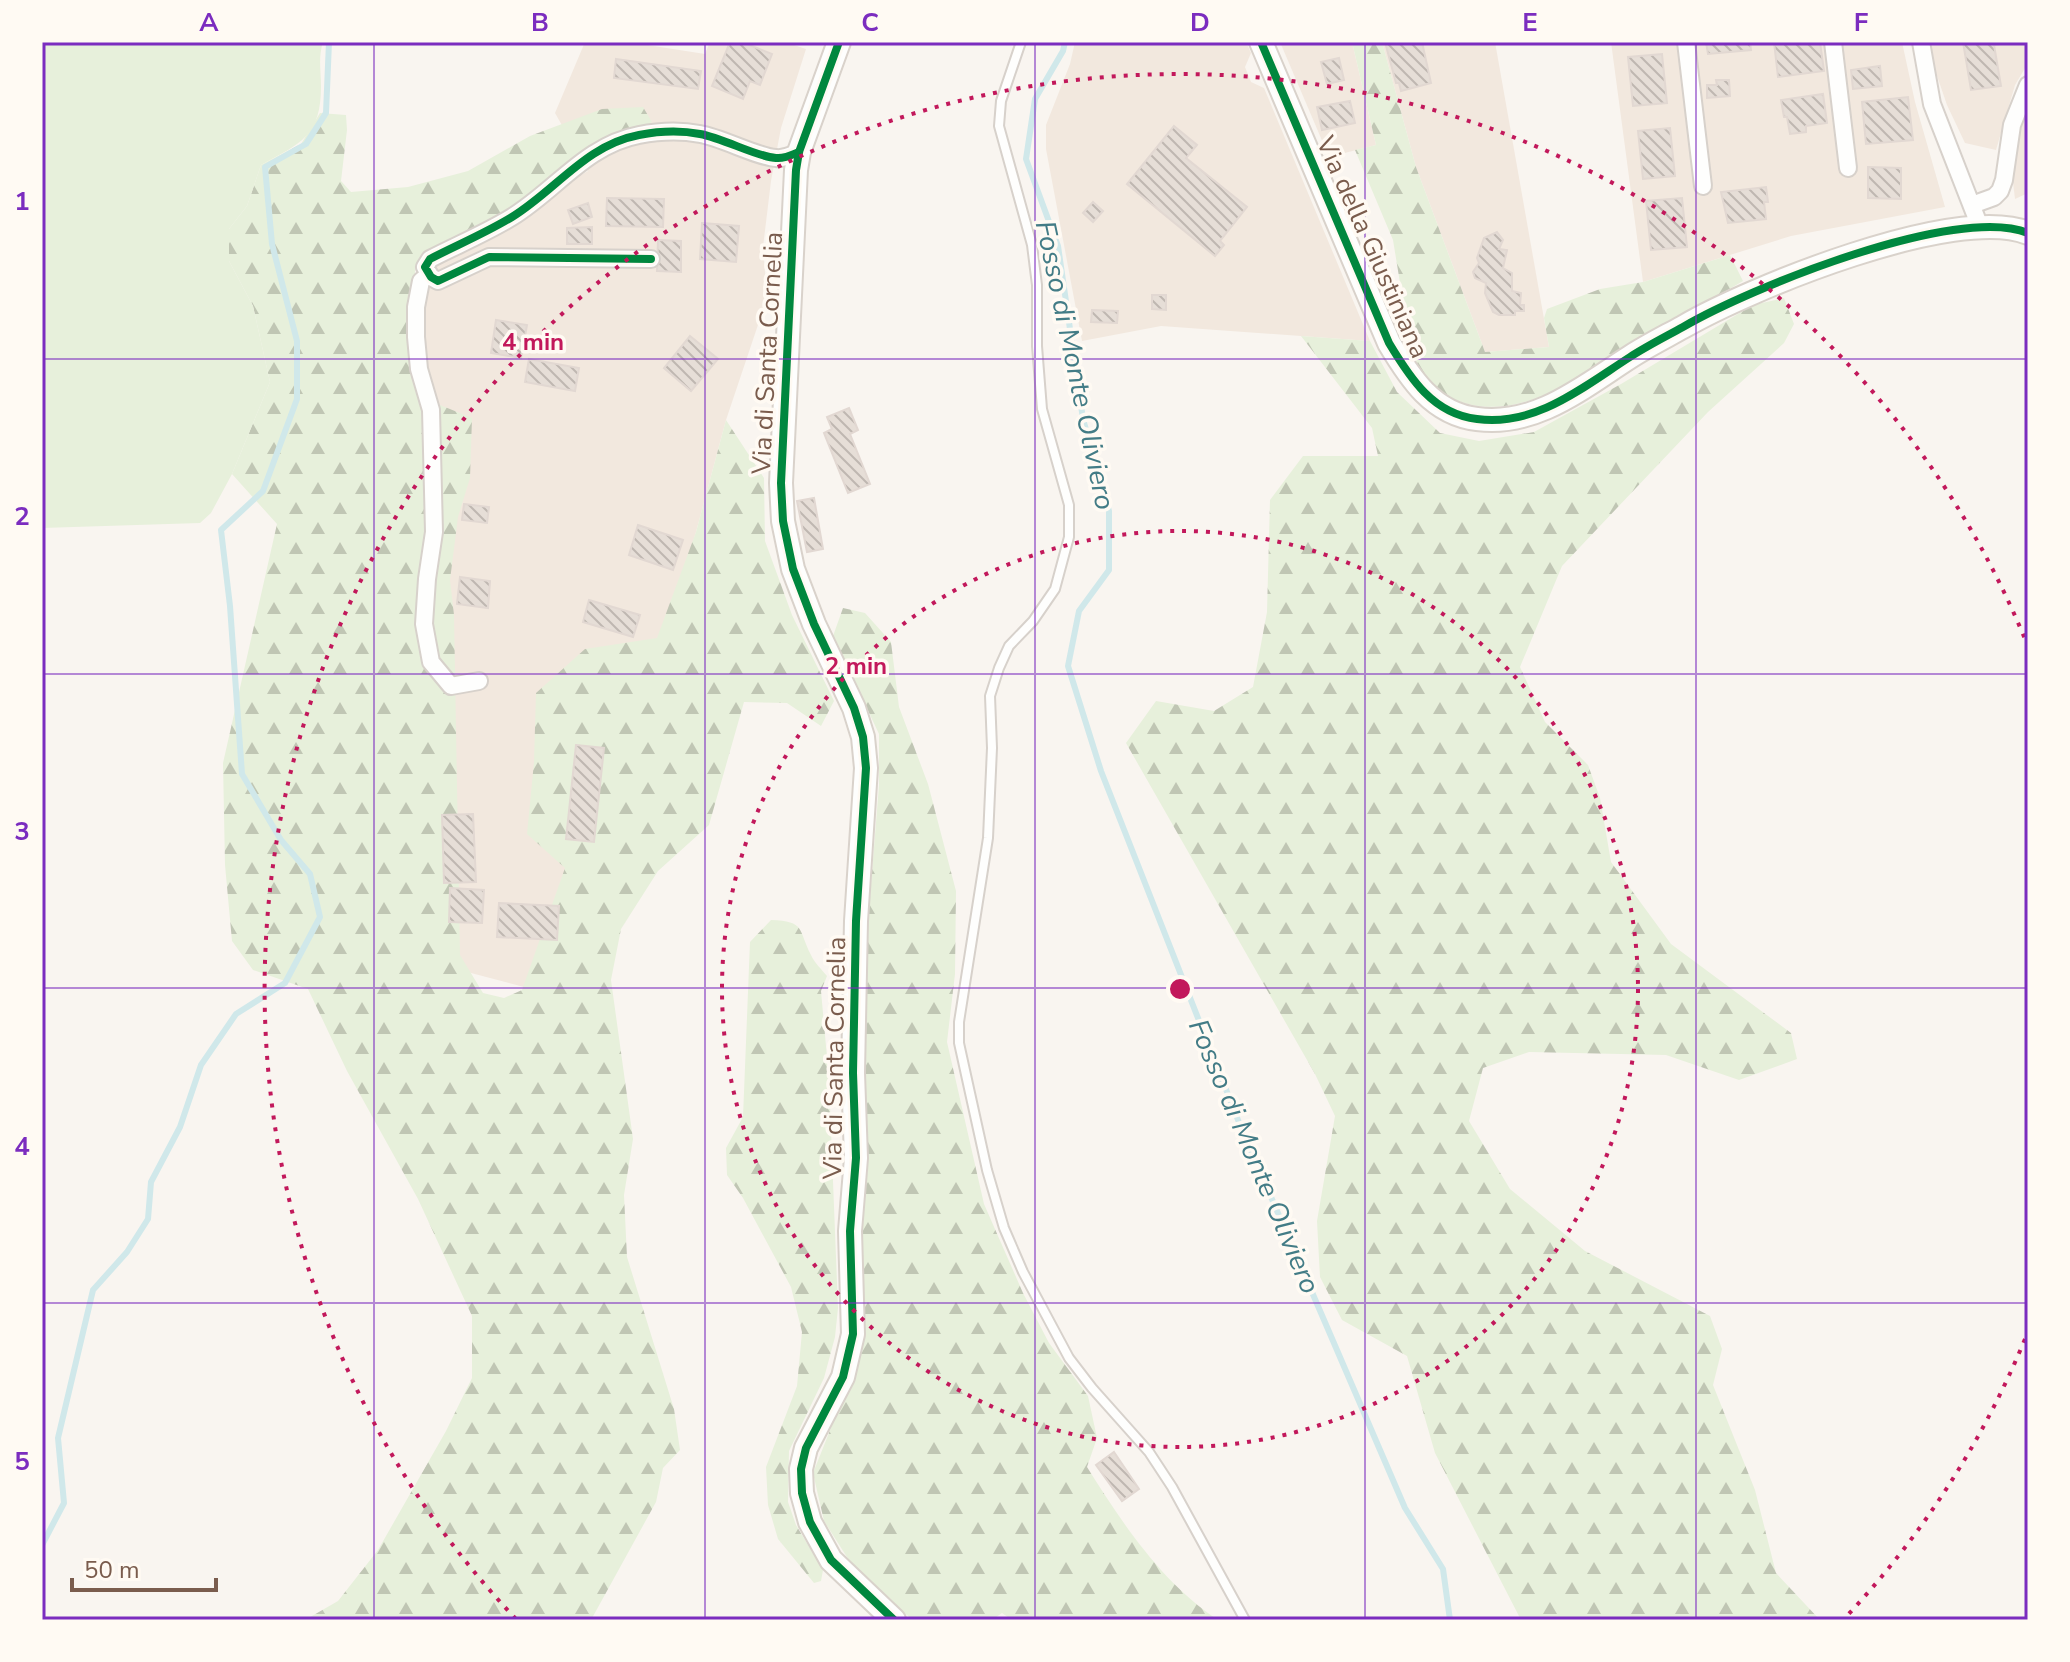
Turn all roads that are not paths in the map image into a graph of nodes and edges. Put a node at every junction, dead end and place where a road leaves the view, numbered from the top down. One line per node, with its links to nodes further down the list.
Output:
1 (839, 42): 8 (street, Via di Santa Cornelia)
2 (1021, 42): 17 (lane)
3 (1261, 42): 11 (street, Via della Giustiniana)
4 (1686, 42): 10 (street)
5 (1833, 42): 9 (street)
6 (1921, 42): 11 (street)
7 (2028, 85): 11 (street)
8 (799, 152): 14 (street); 16 (street, Via di Santa Cornelia)
9 (1848, 168)
10 (1703, 186)
11 (1976, 216): 12 (street, Via della Giustiniana)
12 (2028, 233)
13 (651, 259): 14 (street)
14 (428, 275): 15 (street)
15 (479, 681)
16 (894, 1620)
17 (1245, 1620)

